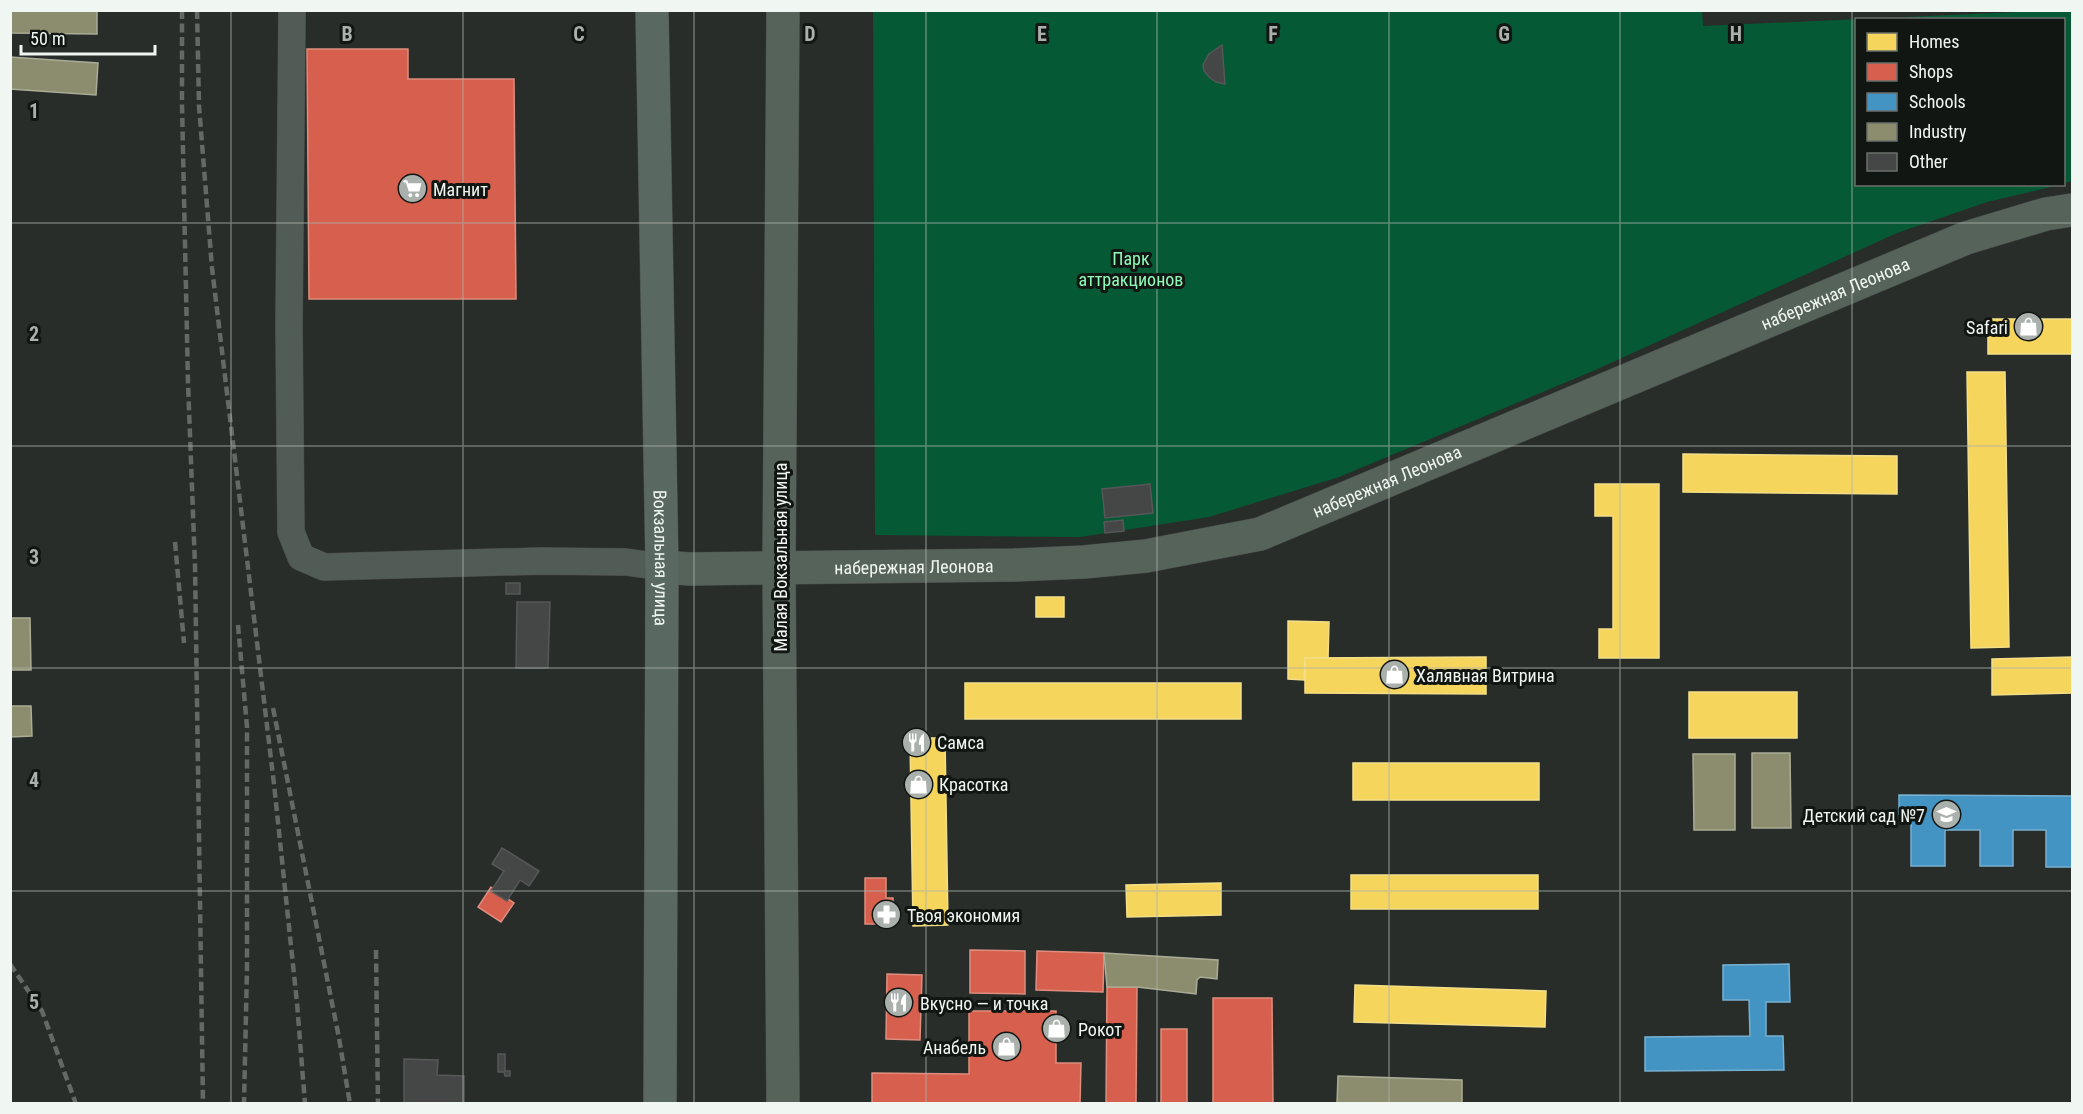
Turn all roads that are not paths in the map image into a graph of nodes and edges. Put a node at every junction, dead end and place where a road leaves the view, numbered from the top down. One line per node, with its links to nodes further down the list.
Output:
1 (292, 10): 5 (street)
2 (652, 10): 5 (highway, Вокзальная улица)
3 (783, 10): 6 (main road, Малая Вокзальная улица)
4 (2073, 210): 6 (main road, набережная Леонова)
5 (662, 567): 6 (main road, набережная Леонова); 7 (highway, Вокзальная улица)
6 (779, 567): 8 (main road, Малая Вокзальная улица)
7 (660, 1104)
8 (783, 1104)

